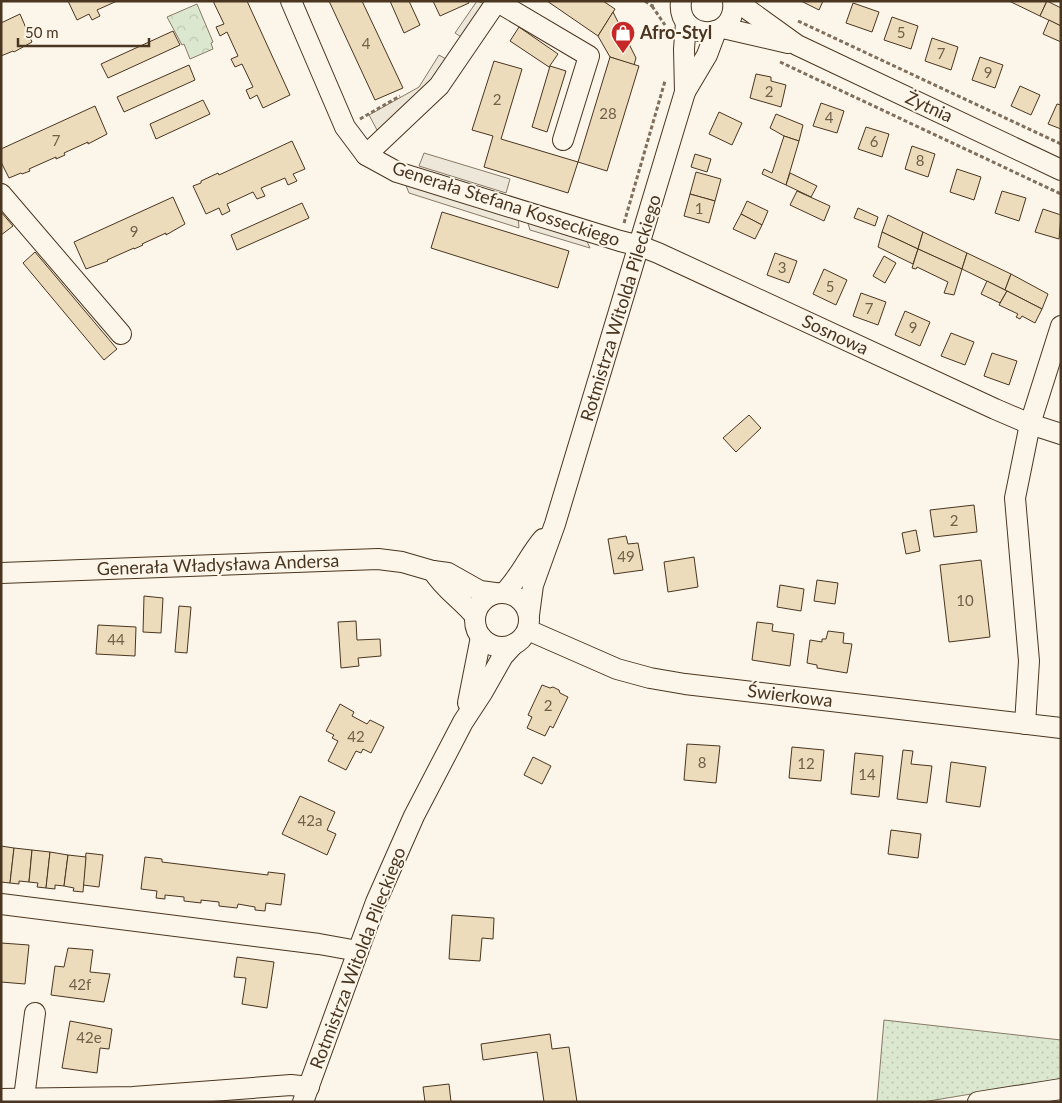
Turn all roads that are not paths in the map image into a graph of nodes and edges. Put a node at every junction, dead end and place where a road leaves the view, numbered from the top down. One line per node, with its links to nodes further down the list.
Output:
1 (291, 1): 10 (street, Generała Stefana Kosseckiego)
2 (497, 1): 9 (street); 10 (street)
3 (664, 1): 5 (street, Żytnia)
4 (735, 1): 6 (street, Rotmistrza Witolda Pileckiego); 7 (street, Żytnia)
5 (683, 13): 6 (street, Żytnia); 8 (street, Rotmistrza Witolda Pileckiego)
6 (720, 29): 7 (street, Żytnia); 8 (street, Rotmistrza Witolda Pileckiego)
7 (797, 45): 11 (street, Żytnia)
8 (685, 92): 13 (street, Rotmistrza Witolda Pileckiego)
9 (563, 140)
10 (366, 155): 13 (street, Generała Stefana Kosseckiego)
11 (1061, 170)
12 (1, 194): 15 (street)
13 (640, 246): 16 (street, Sosnowa); 18 (street, Rotmistrza Witolda Pileckiego)
14 (1061, 326): 16 (street)
15 (121, 334)
16 (1030, 424): 17 (street, Sosnowa); 27 (street)
17 (1061, 434)
18 (555, 524): 21 (street, Rotmistrza Witolda Pileckiego); 23 (street, Rotmistrza Witolda Pileckiego)
19 (433, 571): 20 (street, Generała Władysława Andersa); 21 (street, Generała Władysława Andersa); 22 (street)
20 (1, 573)
21 (500, 593): 22 (street); 23 (street)
22 (475, 616): 24 (street)
23 (528, 622): 25 (street); 27 (street, Świerkowa)
24 (481, 637): 25 (street); 26 (street, Rotmistrza Witolda Pileckiego)
25 (514, 644): 26 (street, Rotmistrza Witolda Pileckiego)
26 (463, 722): 30 (street, Rotmistrza Witolda Pileckiego)
27 (1024, 724): 28 (street, Świerkowa)
28 (1061, 728)
29 (1, 904): 30 (street)
30 (358, 951): 33 (street, Rotmistrza Witolda Pileckiego)
31 (35, 1013): 34 (street)
32 (1061, 1089): 36 (street)
33 (306, 1094): 34 (street)
34 (24, 1098): 35 (street)
35 (1, 1100)
36 (978, 1102)

